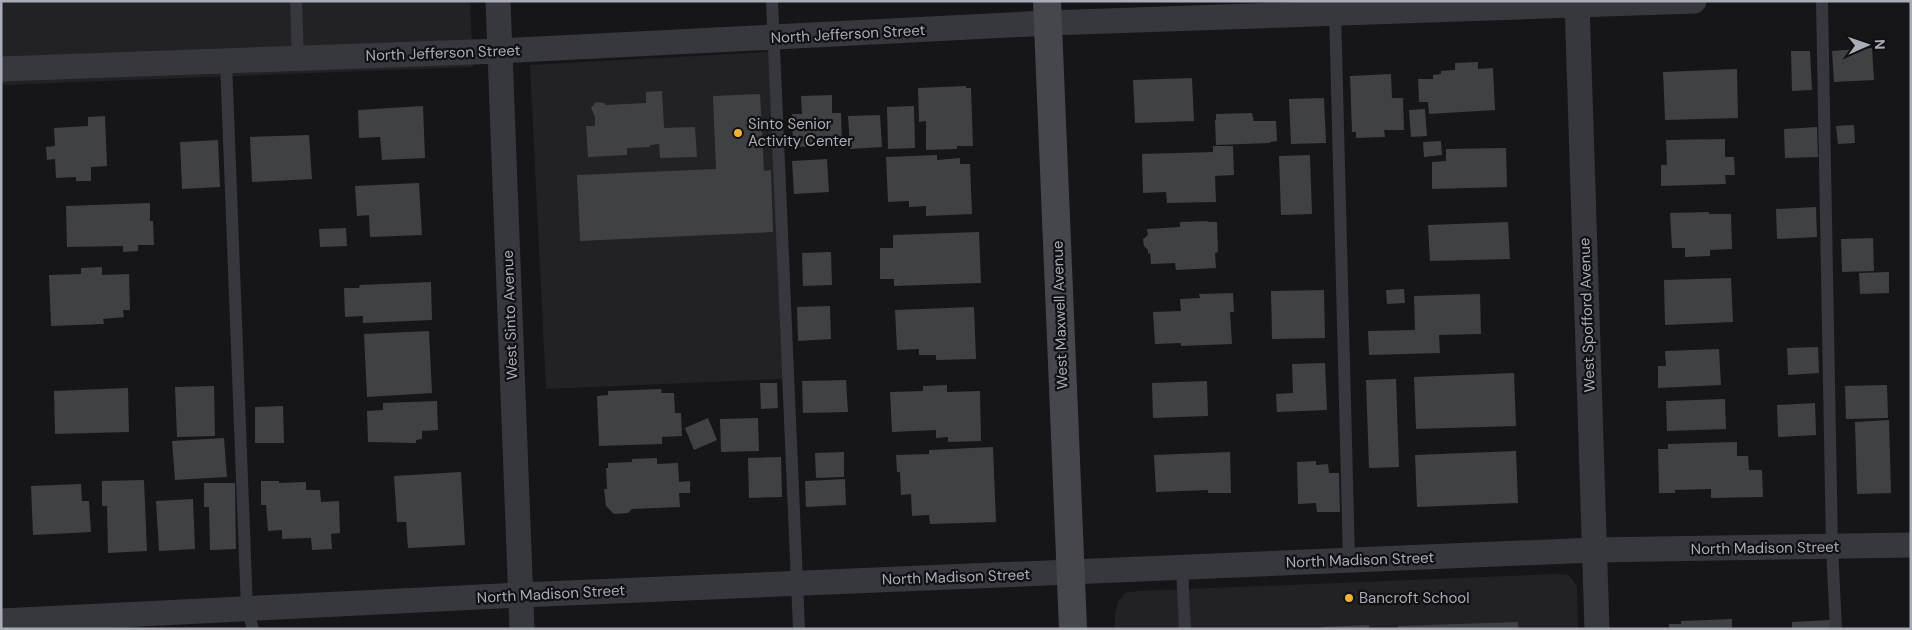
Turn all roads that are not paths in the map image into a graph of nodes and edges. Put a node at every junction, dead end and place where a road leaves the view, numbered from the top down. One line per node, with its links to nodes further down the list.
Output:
1 (296, 1): 11 (lane)
2 (498, 1): 10 (street, West Sinto Avenue)
3 (772, 1): 9 (lane)
4 (1694, 1): 6 (street, North Jefferson Street)
5 (1822, 1): 15 (lane)
6 (1577, 3): 7 (street, North Jefferson Street); 16 (street, West Spofford Avenue)
7 (1334, 7): 8 (street, North Jefferson Street); 17 (lane)
8 (1047, 12): 9 (street, North Jefferson Street); 19 (street, West Maxwell Avenue)
9 (774, 37): 10 (street, North Jefferson Street); 20 (lane)
10 (500, 51): 11 (street, North Jefferson Street); 21 (street, West Sinto Avenue)
11 (298, 59): 12 (street, North Jefferson Street)
12 (226, 61): 13 (street, North Jefferson Street); 22 (lane)
13 (1, 69)
14 (1911, 545): 15 (street, North Madison Street)
15 (1832, 548): 16 (street, North Madison Street); 29 (lane)
16 (1594, 550): 17 (street, North Madison Street); 28 (street, West Spofford Avenue)
17 (1350, 560): 18 (street, North Madison Street)
18 (1182, 568): 19 (street, North Madison Street); 27 (lane)
19 (1070, 572): 20 (street, North Madison Street); 26 (street, West Maxwell Avenue)
20 (796, 583): 21 (street, North Madison Street); 25 (lane)
21 (520, 595): 22 (street, North Madison Street); 24 (street, West Sinto Avenue)
22 (250, 619): 23 (street, North Madison Street)
23 (1, 621)
24 (522, 629)
25 (799, 629)
26 (1073, 629)
27 (1185, 629)
28 (1596, 629)
29 (1836, 629)

